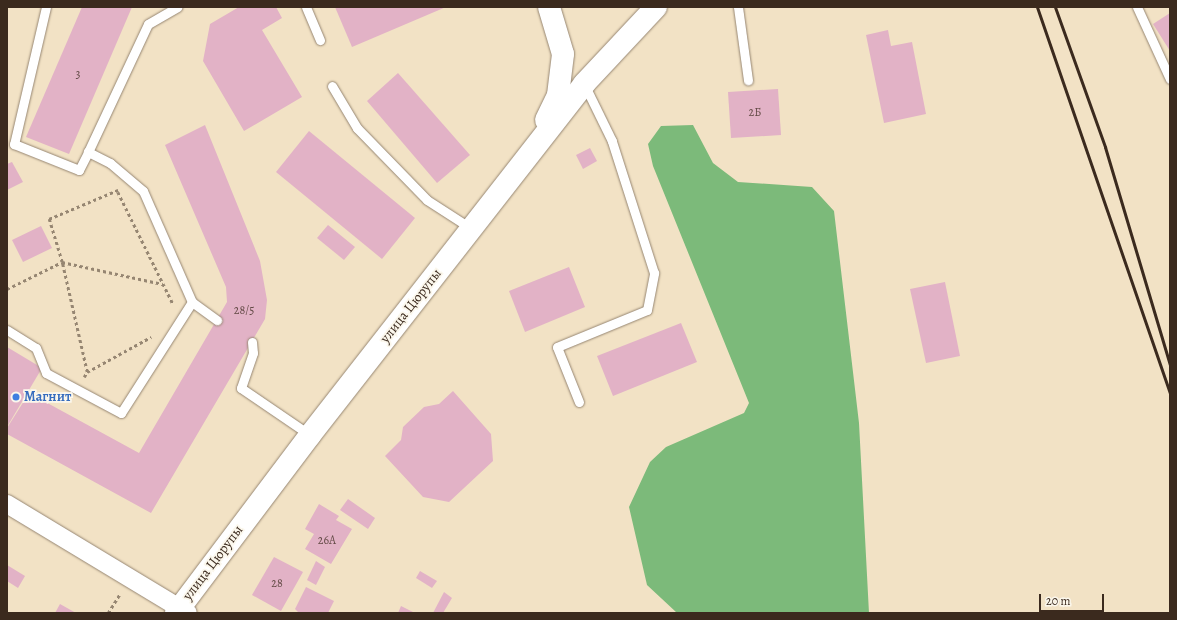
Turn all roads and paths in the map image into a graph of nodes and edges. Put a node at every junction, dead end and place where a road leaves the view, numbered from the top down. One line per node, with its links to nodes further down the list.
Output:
1 (46, 7): 13 (lane)
2 (178, 7): 13 (lane)
3 (306, 7): 8 (lane)
4 (549, 7): 14 (main road)
5 (656, 7): 11 (main road, улица Цюрупы)
6 (738, 7): 10 (lane)
7 (1137, 7): 9 (lane)
8 (320, 40)
9 (1170, 79)
10 (748, 80)
11 (584, 84): 14 (main road, улица Цюрупы); 28 (lane)
12 (332, 86): 17 (lane)
13 (88, 152): 15 (lane)
14 (528, 158): 17 (main road, улица Цюрупы)
15 (122, 173): 16 (path); 21 (lane)
16 (118, 190): 18 (path); 19 (path)
17 (472, 229): 29 (main road, улица Цюрупы)
18 (62, 262): 19 (path); 20 (path); 26 (path)
19 (163, 284): 22 (path)
20 (7, 289)
21 (192, 302): 22 (lane); 23 (lane)
22 (180, 320): 26 (path); 27 (lane)
23 (217, 320)
24 (7, 330): 27 (lane)
25 (252, 342): 29 (lane)
26 (87, 372): 27 (path)
27 (77, 390)
28 (579, 402)
29 (310, 435): 31 (main road, улица Цюрупы)
30 (7, 504): 31 (street)
31 (181, 611)

